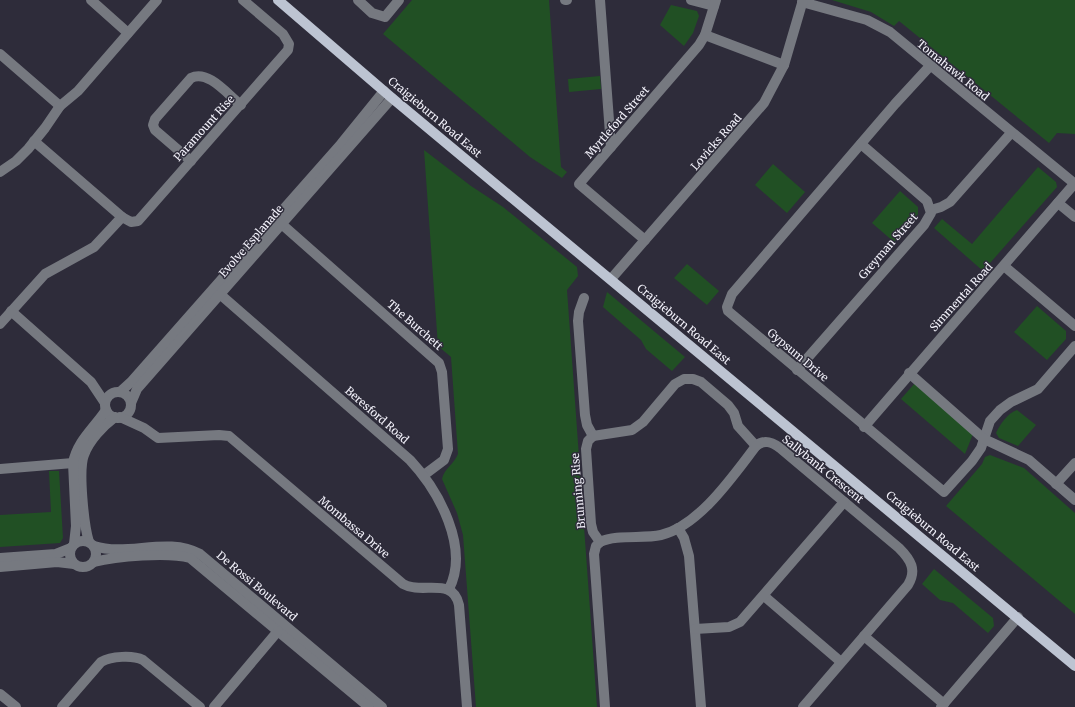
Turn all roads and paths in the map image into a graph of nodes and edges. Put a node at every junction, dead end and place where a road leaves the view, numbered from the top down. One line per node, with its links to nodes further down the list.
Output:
1 (91, 0): 11 (street)
2 (157, 0): 11 (street)
3 (243, 0): 17 (street, Paramount Rise)
4 (278, 0): 16 (main road, Craigieburn Road East)
5 (358, 0): 6 (street)
6 (399, 0)
7 (600, 0): 22 (street)
8 (691, 0): 10 (street)
9 (803, 1): 14 (street, Lovicks Road); 15 (street, Tomahawk Road)
10 (715, 3): 12 (street, Myrtleford Street)
11 (128, 33): 18 (street)
12 (705, 35): 14 (street); 22 (street, Myrtleford Street)
13 (0, 54): 18 (street)
14 (784, 65): 31 (street, Lovicks Road)
15 (930, 66): 19 (street, Tomahawk Road); 21 (street, Gypsum Drive)
16 (388, 94): 30 (street, Evolve Esplanade); 33 (main road, Craigieburn Road East)
17 (241, 105): 23 (street, Paramount Rise); 23 (street)
18 (60, 106): 20 (street)
19 (1012, 133): 25 (street, Tomahawk Road); 27 (street)
20 (34, 141): 24 (street); 28 (street)
21 (861, 144): 27 (street, Greyman Street); 40 (street, Gypsum Drive)
22 (611, 147): 31 (street, Myrtleford Street)
23 (191, 161): 28 (street, Paramount Rise)
24 (0, 172)
25 (1075, 183): 26 (street, Simmental Road)
26 (1058, 203): 29 (street); 32 (street, Simmental Road)
27 (931, 210): 40 (street, Greyman Street)
28 (122, 217): 36 (street)
29 (1075, 217)
30 (278, 222): 34 (street, Evolve Esplanade); 55 (street, The Burchett)
31 (645, 240): 33 (street, Lovicks Road)
32 (1004, 266): 38 (street); 41 (street, Simmental Road)
33 (611, 279): 69 (main road, Craigieburn Road East)
34 (217, 292): 43 (street, Evolve Esplanade); 44 (street, Evolve Esplanade); 55 (street, Beresford Road)
35 (584, 298): 49 (street)
36 (11, 311): 37 (street); 42 (street)
37 (0, 324)
38 (1075, 326)
39 (1075, 346): 50 (street, Gypsum Drive)
40 (797, 370): 47 (street, Gypsum Drive)
41 (909, 373): 47 (street, Simmental Road); 50 (street)
42 (92, 382): 43 (street); 45 (street)
43 (118, 392): 44 (street); 45 (street)
44 (131, 405): 46 (street); 48 (street, Mombassa Drive)
45 (106, 407): 46 (street); 53 (street)
46 (118, 417): 48 (street, Mombassa Drive); 61 (street)
47 (864, 427): 50 (street, Gypsum Drive)
48 (144, 428): 67 (street, Mombassa Drive)
49 (593, 436): 51 (street); 60 (street, Brunning Rise)
50 (984, 439): 56 (street)
51 (756, 446): 58 (street, Sallybank Crescent); 59 (street)
52 (1075, 462): 56 (street)
53 (73, 463): 54 (street); 62 (street)
54 (0, 469)
55 (424, 475): 67 (street, Beresford Road)
56 (1056, 484): 57 (street)
57 (1075, 500)
58 (844, 502): 68 (street); 72 (street, Sallybank Crescent)
59 (678, 528): 60 (street); 70 (street)
60 (600, 542): 84 (street)
61 (92, 544): 62 (street); 64 (street); 82 (street, De Rossi Boulevard)
62 (73, 546): 63 (street); 65 (street)
63 (0, 558)
64 (94, 562): 65 (street); 71 (street, De Rossi Boulevard)
65 (74, 564): 66 (street)
66 (0, 567)
67 (448, 589): 83 (street)
68 (764, 596): 70 (street); 73 (street)
69 (1018, 617): 74 (main road, Craigieburn Road East); 76 (street)
70 (695, 629): 85 (street)
71 (278, 631): 80 (street); 81 (street, De Rossi Boulevard)
72 (864, 636): 73 (street); 76 (street)
73 (841, 662): 86 (street)
74 (1075, 666)
75 (0, 694): 77 (street)
76 (943, 706)
77 (16, 707)
78 (62, 707): 79 (street)
79 (200, 707)
80 (214, 707)
81 (369, 707)
82 (382, 707)
83 (467, 707)
84 (604, 707)
85 (701, 707)
86 (803, 707)

